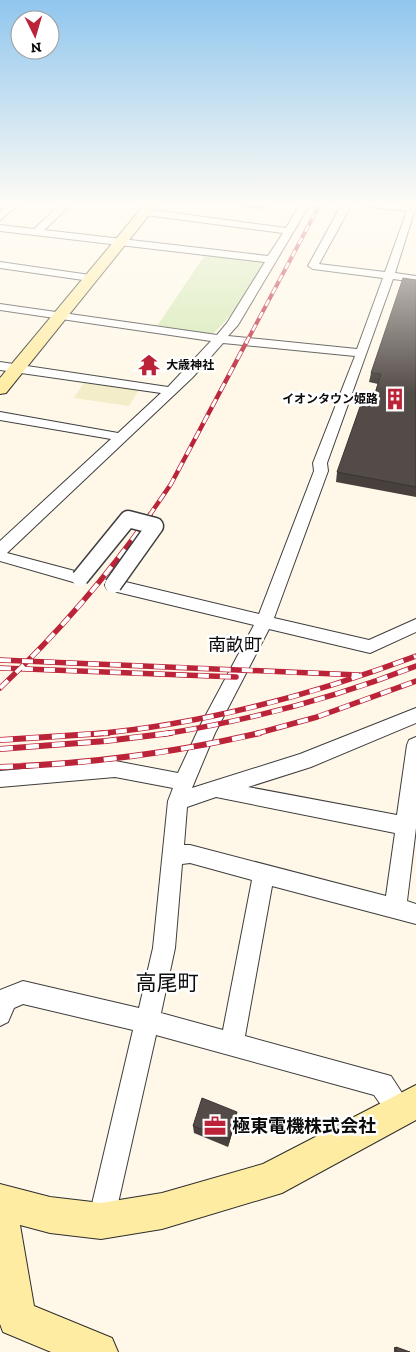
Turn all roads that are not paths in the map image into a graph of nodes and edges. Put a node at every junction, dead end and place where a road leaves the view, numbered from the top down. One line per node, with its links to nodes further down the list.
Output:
1 (14, 267): 7 (street)
2 (99, 267): 7 (street)
3 (268, 267): 11 (street)
4 (322, 267): 6 (street)
5 (392, 267): 6 (street)
6 (388, 276): 8 (street); 12 (street)
7 (90, 278): 10 (street)
8 (416, 279)
9 (0, 307): 10 (street)
10 (60, 316): 11 (street); 14 (street)
11 (219, 339): 12 (street); 16 (street)
12 (362, 353): 21 (street)
13 (0, 366): 14 (street)
14 (17, 368): 15 (street); 16 (street)
15 (0, 389)
16 (170, 391): 18 (street)
17 (0, 416): 18 (street)
18 (121, 437): 19 (street)
19 (0, 550)
20 (0, 556): 21 (street, bridge)
21 (265, 621): 22 (street); 26 (street)
22 (416, 626)
23 (416, 715): 27 (street)
24 (416, 745): 29 (street)
25 (0, 779): 26 (street)
26 (184, 782): 28 (street)
27 (216, 789): 28 (street); 29 (street)
28 (178, 801): 30 (street)
29 (407, 826): 32 (street)
30 (174, 855): 31 (street); 35 (street)
31 (264, 874): 32 (street); 36 (street)
32 (395, 909): 33 (street)
33 (416, 914)
34 (0, 1014): 35 (street)
35 (146, 1021): 36 (street); 40 (street)
36 (232, 1044): 37 (street)
37 (408, 1106): 40 (street)
38 (0, 1202): 40 (street)
39 (0, 1214): 41 (street)
40 (101, 1220)
41 (8, 1314): 42 (street)
42 (98, 1352)

